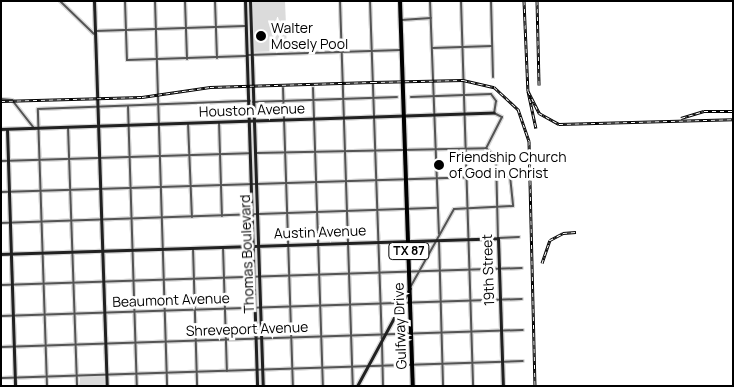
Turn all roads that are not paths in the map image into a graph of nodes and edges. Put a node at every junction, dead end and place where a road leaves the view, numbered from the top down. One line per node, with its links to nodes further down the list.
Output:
1 (60, 1): 16 (street)
2 (65, 1): 16 (street)
3 (94, 1): 24 (main road)
4 (124, 1): 23 (street)
5 (155, 1): 22 (street)
6 (185, 1): 21 (street)
7 (215, 1): 20 (street)
8 (245, 1): 19 (main road)
9 (250, 1): 31 (main road)
10 (340, 1): 30 (street)
11 (370, 1): 28 (street)
12 (400, 1): 18 (main road, TX 87)
13 (430, 1): 17 (street)
14 (460, 1): 27 (street)
15 (491, 1): 25 (street)
16 (65, 6): 24 (street)
17 (431, 18): 18 (street); 26 (street)
18 (401, 20): 29 (main road, TX 87)
19 (247, 26): 20 (street); 31 (main road)
20 (216, 27): 21 (street); 32 (street)
21 (186, 28): 22 (street); 33 (street)
22 (156, 29): 23 (street); 34 (street)
23 (125, 30): 24 (street); 34 (street)
24 (96, 33): 50 (main road)
25 (492, 46): 27 (street); 35 (street)
26 (432, 48): 27 (street); 39 (street)
27 (462, 48): 38 (street)
28 (372, 50): 29 (street); 30 (street); 43 (street)
29 (402, 50): 54 (main road, TX 87)
30 (342, 52): 31 (street); 44 (street)
31 (249, 55): 32 (street); 47 (main road)
32 (217, 58): 33 (street)
33 (187, 59): 34 (street)
34 (156, 60): 48 (street)
35 (493, 77)
36 (283, 88): 46 (street)
37 (313, 88): 45 (street)
38 (464, 95): 39 (street); 51 (street); 52 (street)
39 (434, 96): 41 (street); 53 (street)
40 (397, 97): 43 (street)
41 (411, 97)
42 (1, 98): 66 (street)
43 (374, 98): 44 (street); 55 (street)
44 (343, 99): 45 (street); 56 (street)
45 (313, 100): 46 (street); 57 (street)
46 (284, 101): 47 (street); 58 (street)
47 (252, 102): 48 (street); 59 (main road)
48 (158, 105): 49 (street); 62 (street)
49 (128, 106): 50 (street); 63 (street)
50 (98, 107): 64 (main road); 66 (street)
51 (494, 113): 52 (main road, Houston Avenue); 72 (street, Houston Avenue)
52 (464, 114): 53 (main road, Houston Avenue); 69 (street)
53 (434, 115): 54 (main road, Houston Avenue); 70 (street)
54 (404, 116): 55 (main road, Houston Avenue); 71 (main road, Gulfway Drive / TX 87)
55 (374, 117): 56 (main road, Houston Avenue); 73 (street)
56 (345, 118): 57 (main road, Houston Avenue); 74 (street)
57 (314, 119): 58 (main road, Houston Avenue); 75 (street)
58 (284, 120): 59 (main road, Houston Avenue); 76 (street)
59 (253, 121): 60 (main road, Houston Avenue); 77 (main road, Thomas Boulevard); 78 (main road, Thomas Boulevard)
60 (219, 122): 61 (main road, Houston Avenue); 79 (street)
61 (188, 123): 62 (main road, Houston Avenue); 80 (street)
62 (158, 124): 63 (main road, Houston Avenue); 81 (street)
63 (128, 125): 64 (main road, Houston Avenue); 82 (street)
64 (98, 126): 65 (main road, Houston Avenue); 83 (main road)
65 (68, 127): 66 (main road, Houston Avenue); 84 (street)
66 (36, 128): 68 (main road, Houston Avenue); 85 (street)
67 (1, 129): 68 (main road, Houston Avenue)
68 (7, 129): 87 (main road)
69 (466, 146): 70 (street); 72 (street); 89 (street)
70 (435, 147): 71 (street); 90 (street)
71 (405, 148): 73 (street); 91 (main road, Gulfway Drive / TX 87)
72 (486, 148): 88 (street, 19th Street)
73 (375, 149): 74 (street); 92 (street)
74 (346, 150): 75 (street); 93 (street)
75 (315, 151): 76 (street); 94 (street)
76 (285, 152): 78 (street); 95 (street)
77 (250, 153): 78 (street); 79 (street); 96 (main road, Thomas Boulevard)
78 (255, 153): 97 (main road, Thomas Boulevard)
79 (220, 154): 80 (street); 98 (street)
80 (190, 155): 81 (street); 99 (street)
81 (160, 156): 82 (street); 100 (street)
82 (130, 157): 83 (street); 101 (street)
83 (100, 158): 84 (street); 102 (main road)
84 (70, 159): 85 (street); 103 (street)
85 (39, 160): 87 (street); 104 (street)
86 (1, 161): 87 (street)
87 (8, 161): 106 (main road)
88 (496, 176): 89 (street); 107 (street, 19th Street); 107 (street)
89 (466, 177): 90 (street); 109 (street)
90 (436, 178): 91 (street); 108 (street)
91 (406, 179): 92 (street); 110 (main road, Gulfway Drive / TX 87)
92 (376, 180): 93 (street); 111 (street)
93 (347, 181): 94 (street); 113 (street)
94 (316, 182): 95 (street); 112 (street)
95 (286, 183): 97 (street); 114 (street)
96 (251, 184): 97 (street); 98 (street); 115 (main road, Thomas Boulevard)
97 (256, 184): 116 (main road, Thomas Boulevard)
98 (221, 185): 99 (street); 117 (street)
99 (191, 186): 100 (street); 118 (street)
100 (161, 187): 101 (street); 119 (street)
101 (130, 188): 102 (street); 120 (street)
102 (101, 189): 103 (street); 121 (main road)
103 (70, 190): 104 (street); 122 (street)
104 (40, 191): 106 (street); 123 (street)
105 (1, 192): 106 (street)
106 (9, 192): 125 (main road)
107 (497, 207): 109 (street); 128 (street, 19th Street)
108 (437, 208): 110 (street); 126 (street)
109 (467, 208): 126 (street); 129 (street)
110 (407, 210): 111 (street); 131 (main road, Gulfway Drive / TX 87)
111 (377, 211): 113 (street); 132 (street)
112 (317, 212): 113 (street); 114 (street); 134 (street)
113 (348, 212): 133 (street)
114 (287, 214): 116 (street); 135 (street)
115 (252, 215): 116 (street); 117 (street); 136 (main road, Thomas Boulevard)
116 (257, 215): 137 (main road, Thomas Boulevard)
117 (222, 216): 118 (street)
118 (192, 217): 119 (street)
119 (162, 218): 120 (street); 140 (street)
120 (132, 219): 121 (street); 142 (street)
121 (102, 220): 122 (street); 141 (main road)
122 (72, 221): 123 (street); 143 (street)
123 (42, 222): 125 (street); 144 (street)
124 (1, 223): 125 (street)
125 (10, 223): 146 (main road)
126 (438, 234): 130 (street)
127 (519, 237): 128 (street, Austin Avenue)
128 (498, 238): 129 (main road, Austin Avenue); 148 (main road, 19th Street)
129 (468, 239): 130 (main road, Austin Avenue); 149 (street)
130 (437, 240): 131 (main road, Austin Avenue); 150 (street); 153 (street)
131 (408, 241): 132 (main road, Austin Avenue); 152 (main road, Gulfway Drive / TX 87)
132 (378, 242): 133 (main road, Austin Avenue); 151 (street)
133 (349, 243): 134 (main road, Austin Avenue); 155 (street)
134 (318, 244): 135 (main road, Austin Avenue); 154 (street)
135 (288, 245): 137 (main road, Austin Avenue); 156 (street)
136 (253, 246): 137 (main road, Austin Avenue); 138 (main road, Austin Avenue); 158 (main road, Thomas Boulevard)
137 (258, 246): 157 (main road, Thomas Boulevard)
138 (223, 247): 139 (main road, Austin Avenue); 160 (street)
139 (193, 248): 140 (main road, Austin Avenue); 159 (street)
140 (163, 249): 142 (main road, Austin Avenue); 162 (street)
141 (103, 250): 142 (main road, Austin Avenue); 143 (main road, Austin Avenue); 163 (main road)
142 (133, 250): 161 (street)
143 (72, 251): 144 (main road, Austin Avenue); 164 (street)
144 (42, 253): 146 (main road, Austin Avenue); 166 (street)
145 (1, 254): 146 (main road, Austin Avenue)
146 (11, 254): 165 (main road)
147 (522, 268): 148 (street)
148 (499, 269): 149 (street); 170 (main road, 19th Street)
149 (470, 270): 150 (street); 171 (street)
150 (440, 271): 153 (street); 172 (street)
151 (379, 272): 152 (street); 155 (street); 173 (street)
152 (409, 272): 153 (street); 168 (main road, Gulfway Drive / TX 87)
153 (419, 272): 168 (street)
154 (319, 274): 155 (street); 156 (street); 176 (street)
155 (350, 274): 177 (street)
156 (289, 275): 157 (street); 178 (street)
157 (259, 276): 158 (street); 179 (main road, Thomas Boulevard)
158 (254, 277): 160 (street); 181 (main road, Thomas Boulevard)
159 (194, 278): 160 (street); 162 (street); 183 (street)
160 (224, 278): 180 (street)
161 (134, 280): 162 (street); 163 (street); 184 (street)
162 (164, 280): 182 (street)
163 (104, 282): 164 (street); 185 (main road)
164 (74, 283): 166 (street); 186 (street)
165 (12, 284): 166 (street); 167 (street); 188 (main road)
166 (44, 284): 187 (street)
167 (1, 285)
168 (410, 288): 174 (main road); 175 (main road, Gulfway Drive / TX 87)
169 (522, 299): 170 (street, Beaumont Avenue)
170 (500, 300): 171 (street, Beaumont Avenue); 190 (main road, 19th Street)
171 (470, 301): 172 (street, Beaumont Avenue); 192 (street)
172 (440, 302): 175 (street, Beaumont Avenue); 193 (street)
173 (380, 303): 174 (street, Beaumont Avenue); 177 (street, Beaumont Avenue); 194 (street)
174 (401, 303): 175 (street, Beaumont Avenue); 194 (main road)
175 (410, 303): 195 (main road, Gulfway Drive / TX 87)
176 (320, 305): 177 (street, Beaumont Avenue); 178 (street, Beaumont Avenue); 196 (street)
177 (351, 305): 197 (street)
178 (290, 306): 179 (street, Beaumont Avenue); 200 (street)
179 (260, 307): 181 (street, Beaumont Avenue); 199 (main road, Thomas Boulevard)
180 (225, 308): 181 (street, Beaumont Avenue); 183 (street, Beaumont Avenue); 201 (street)
181 (255, 308): 198 (main road, Thomas Boulevard)
182 (165, 310): 183 (street, Beaumont Avenue); 184 (street, Beaumont Avenue); 204 (street)
183 (195, 310): 202 (street)
184 (135, 311): 185 (street, Beaumont Avenue); 205 (street)
185 (105, 312): 186 (street, Beaumont Avenue); 206 (main road)
186 (75, 313): 187 (street, Beaumont Avenue); 207 (street)
187 (44, 314): 188 (street, Beaumont Avenue); 208 (street)
188 (13, 315): 189 (street, Beaumont Avenue); 210 (main road)
189 (1, 316)
190 (501, 330): 191 (street, Shreveport Avenue); 192 (street, Shreveport Avenue); 213 (main road, 19th Street)
191 (524, 330)
192 (472, 332): 193 (street, Shreveport Avenue); 212 (street)
193 (441, 333): 195 (street, Shreveport Avenue); 214 (street)
194 (383, 334): 195 (street, Shreveport Avenue); 197 (street, Shreveport Avenue); 203 (main road)
195 (411, 334): 215 (main road, Gulfway Drive / TX 87)
196 (321, 336): 197 (street, Shreveport Avenue); 200 (street, Shreveport Avenue); 219 (street)
197 (352, 336): 217 (street)
198 (256, 338): 199 (street, Shreveport Avenue); 201 (street, Shreveport Avenue); 222 (main road, Thomas Boulevard)
199 (261, 338): 200 (street, Shreveport Avenue); 221 (main road, Thomas Boulevard)
200 (291, 338): 220 (street)
201 (226, 339): 202 (street, Shreveport Avenue); 223 (street)
202 (196, 340): 204 (street, Shreveport Avenue); 225 (street)
203 (382, 340): 216 (street); 218 (main road)
204 (166, 341): 205 (street, Shreveport Avenue); 224 (street)
205 (136, 342): 206 (street, Shreveport Avenue); 226 (street)
206 (106, 343): 207 (street, Shreveport Avenue); 227 (main road)
207 (76, 344): 208 (street, Shreveport Avenue); 228 (street)
208 (46, 345): 210 (street, Shreveport Avenue); 229 (street)
209 (1, 347): 210 (street, Shreveport Avenue)
210 (14, 347): 230 (main road)
211 (523, 361): 213 (street)
212 (472, 362): 213 (street); 214 (street); 248 (street)
213 (502, 362): 249 (main road, 19th Street)
214 (442, 363): 215 (street); 247 (street)
215 (412, 364): 216 (street); 246 (main road, Gulfway Drive / TX 87)
216 (382, 365): 218 (street); 245 (street)
217 (353, 366): 218 (street); 219 (street); 243 (street)
218 (368, 366): 244 (main road)
219 (322, 367): 220 (street); 242 (street)
220 (292, 368): 221 (street); 241 (street)
221 (262, 369): 222 (street); 240 (main road, Thomas Boulevard)
222 (257, 370): 223 (street); 239 (main road, Thomas Boulevard)
223 (227, 371): 225 (street)
224 (167, 372): 225 (street); 226 (street); 237 (street)
225 (197, 372): 238 (street)
226 (137, 373): 227 (street); 236 (street)
227 (107, 374): 228 (street); 235 (main road)
228 (77, 375): 229 (street); 234 (street)
229 (46, 376): 230 (street); 233 (street)
230 (15, 377): 231 (street); 232 (main road)
231 (2, 378)
232 (15, 386)
233 (47, 386)
234 (77, 386)
235 (107, 386)
236 (137, 386)
237 (167, 386)
238 (197, 386)
239 (257, 386)
240 (263, 386)
241 (293, 386)
242 (323, 386)
243 (353, 386)
244 (357, 386)
245 (383, 386)
246 (413, 386)
247 (443, 386)
248 (473, 386)
249 (503, 386)

